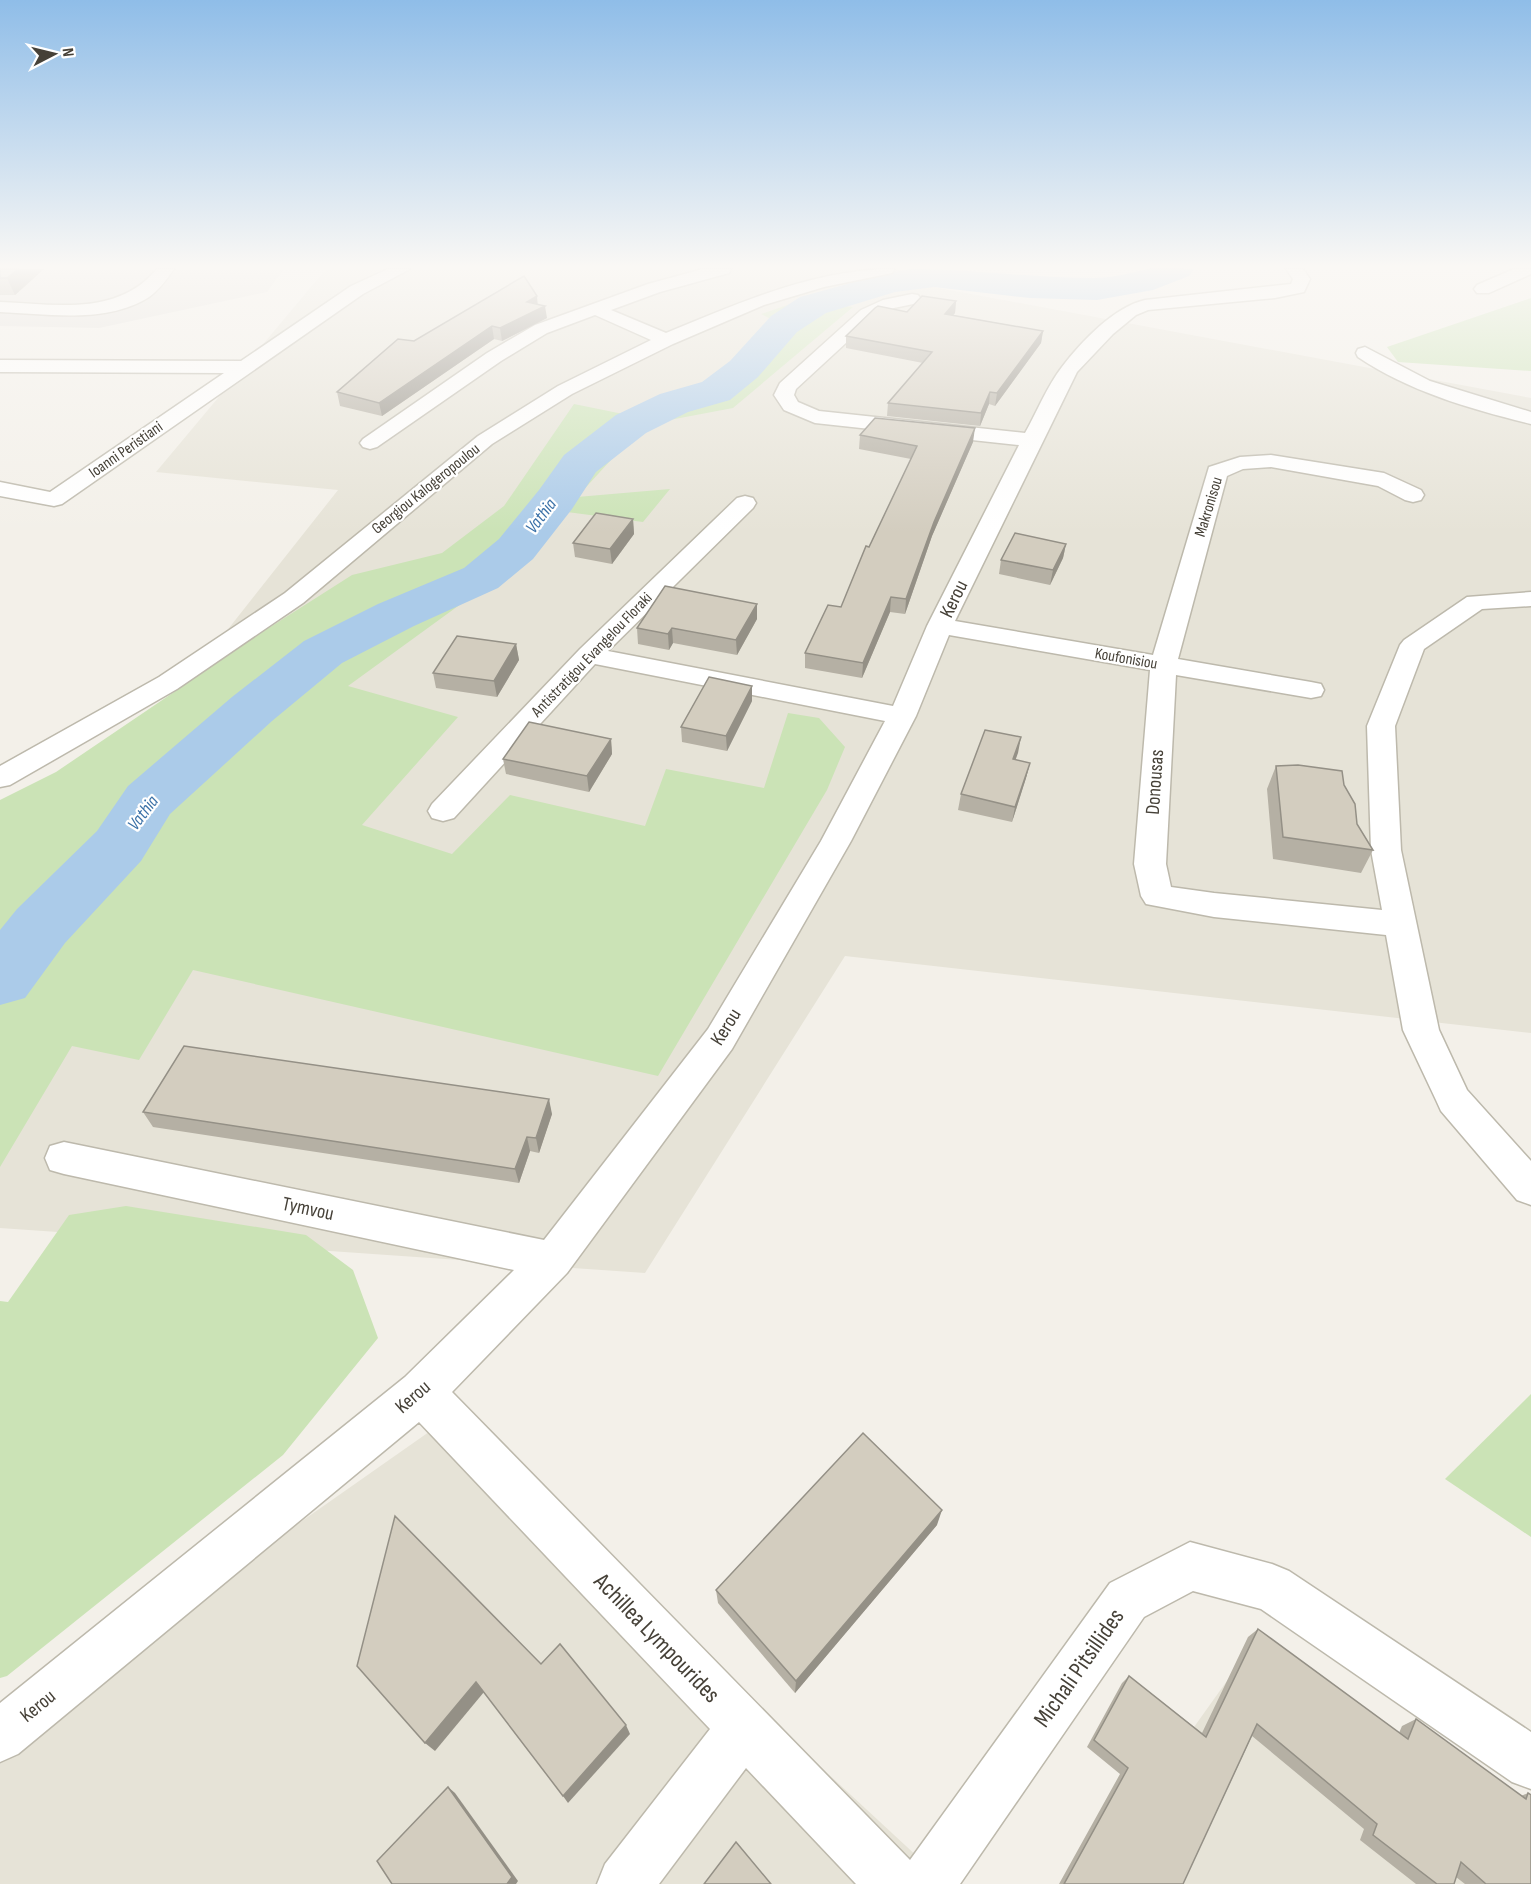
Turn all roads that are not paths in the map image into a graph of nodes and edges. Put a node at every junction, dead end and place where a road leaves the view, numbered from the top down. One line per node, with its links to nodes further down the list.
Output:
1 (258, 357): 8 (street, Ioanni Peristiani)
2 (494, 357): 11 (street)
3 (632, 357): 21 (street, Georgiou Kalogeropoulou)
4 (820, 357): 10 (street)
5 (1083, 357): 10 (street, Kerou)
6 (1370, 357): 9 (street)
7 (0, 366): 8 (street)
8 (243, 367): 12 (street, Ioanni Peristiani)
9 (1531, 418)
10 (1032, 440): 16 (street, Kerou)
11 (370, 443)
12 (0, 489)
13 (1413, 495): 18 (street, Makronisou)
14 (745, 502): 17 (street, Antistratigou Evangelou Floraki)
15 (1531, 600): 23 (street)
16 (940, 626): 18 (street, Koufonisiou); 20 (street, Kerou)
17 (589, 655): 20 (street); 22 (street, Antistratigou Evangelou Floraki)
18 (1163, 666): 19 (street, Koufonisiou); 23 (street, Donousas)
19 (1311, 690)
20 (902, 716): 26 (street, Kerou)
21 (0, 778)
22 (443, 811)
23 (1399, 924): 25 (street)
24 (64, 1158): 26 (street, Tymvou)
25 (1531, 1188)
26 (553, 1260): 27 (street, Kerou)
27 (421, 1392): 28 (street, Achillea Lympourides); 29 (street, Kerou)
28 (744, 1727): 31 (street); 32 (street, Achillea Lympourides)
29 (0, 1737)
30 (1531, 1763): 33 (street, Michali Pitsillides)
31 (625, 1884)
32 (894, 1884)
33 (927, 1884)

